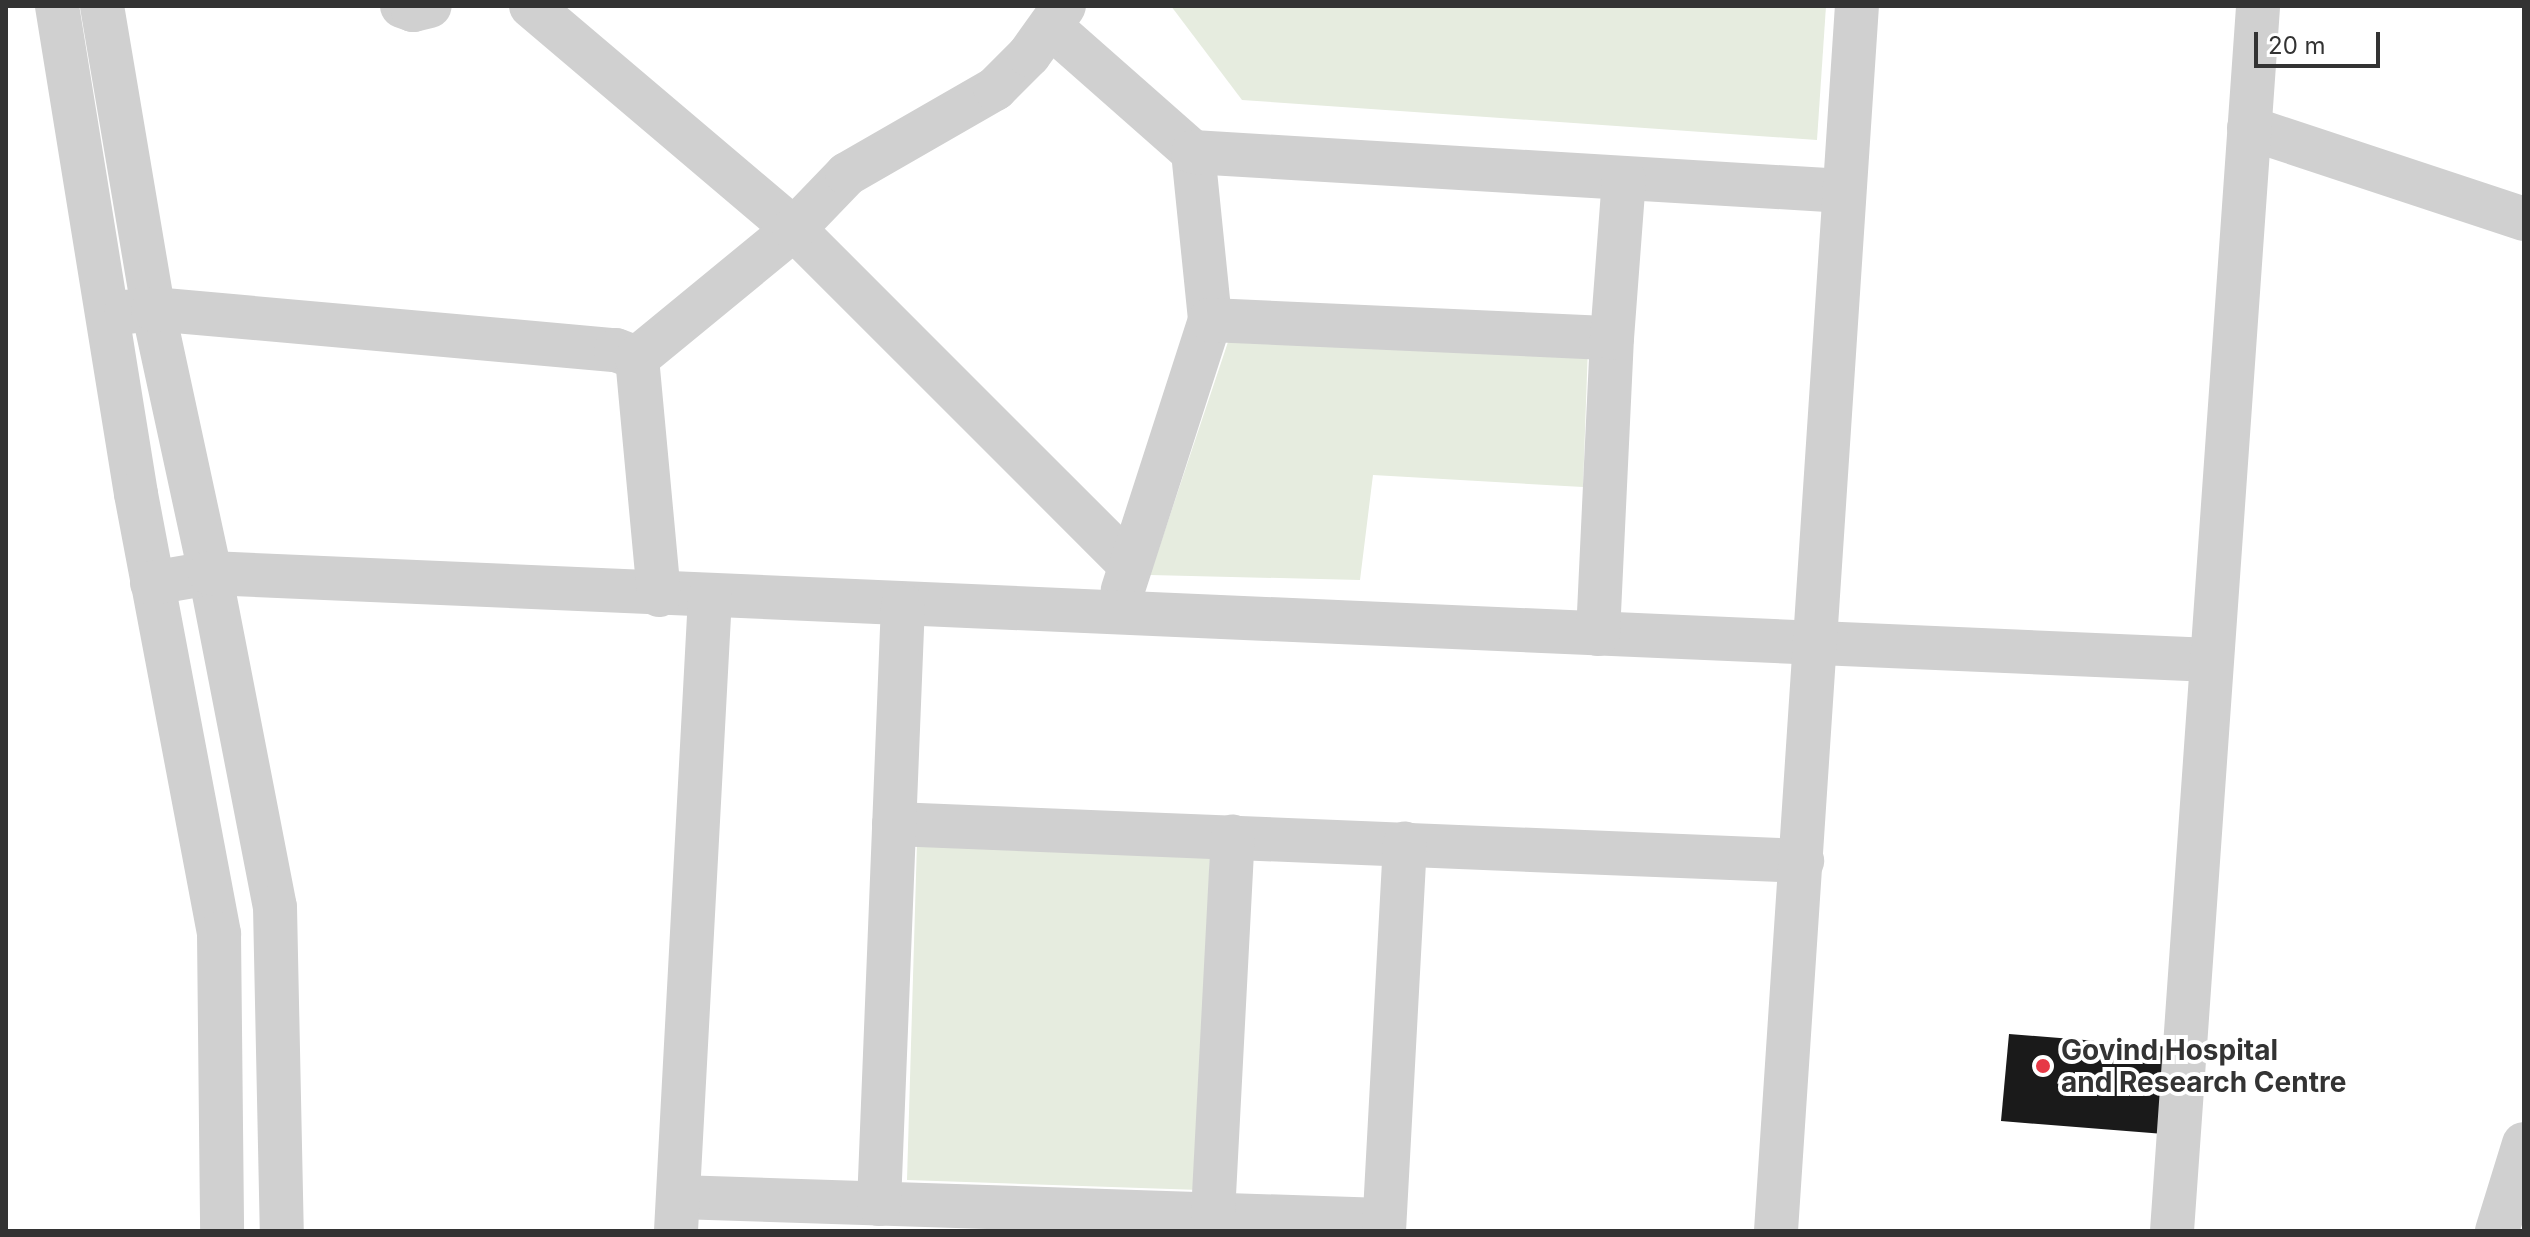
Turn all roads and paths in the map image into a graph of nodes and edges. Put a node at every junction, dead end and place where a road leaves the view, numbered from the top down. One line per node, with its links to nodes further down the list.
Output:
1 (57, 6): 16 (street)
2 (102, 6): 15 (street)
3 (402, 6): 4 (street)
4 (430, 6)
5 (531, 6): 14 (street)
6 (1857, 6): 12 (street)
7 (2258, 6): 9 (street)
8 (1058, 16): 10 (street); 14 (street)
9 (2249, 128): 13 (street); 29 (street)
10 (1193, 152): 11 (street); 17 (street)
11 (1624, 179): 12 (street); 18 (street)
12 (1844, 191): 28 (street)
13 (2524, 219)
14 (794, 229): 19 (street); 20 (street)
15 (153, 309): 16 (street); 19 (street); 21 (street)
16 (107, 315): 22 (street)
17 (1210, 320): 18 (street); 20 (street)
18 (1612, 338): 27 (street)
19 (637, 358): 23 (street)
20 (1130, 565): 26 (street)
21 (210, 573): 22 (street); 23 (street); 40 (street)
22 (152, 583): 39 (street)
23 (659, 595): 24 (street)
24 (710, 597): 25 (street); 36 (street)
25 (903, 605): 26 (street); 30 (street)
26 (1116, 614): 27 (street)
27 (1598, 634): 28 (street)
28 (1816, 643): 29 (street); 33 (street)
29 (2211, 660): 42 (street)
30 (894, 824): 31 (street); 35 (street)
31 (1233, 837): 32 (street); 37 (street)
32 (1405, 844): 33 (street); 38 (street)
33 (1802, 861): 41 (street)
34 (2524, 1144): 43 (street)
35 (879, 1204): 36 (street); 37 (street)
36 (677, 1214)
37 (1213, 1214): 38 (street)
38 (1384, 1225)
39 (222, 1231)
40 (282, 1231)
41 (1776, 1231)
42 (2172, 1231)
43 (2497, 1231)

